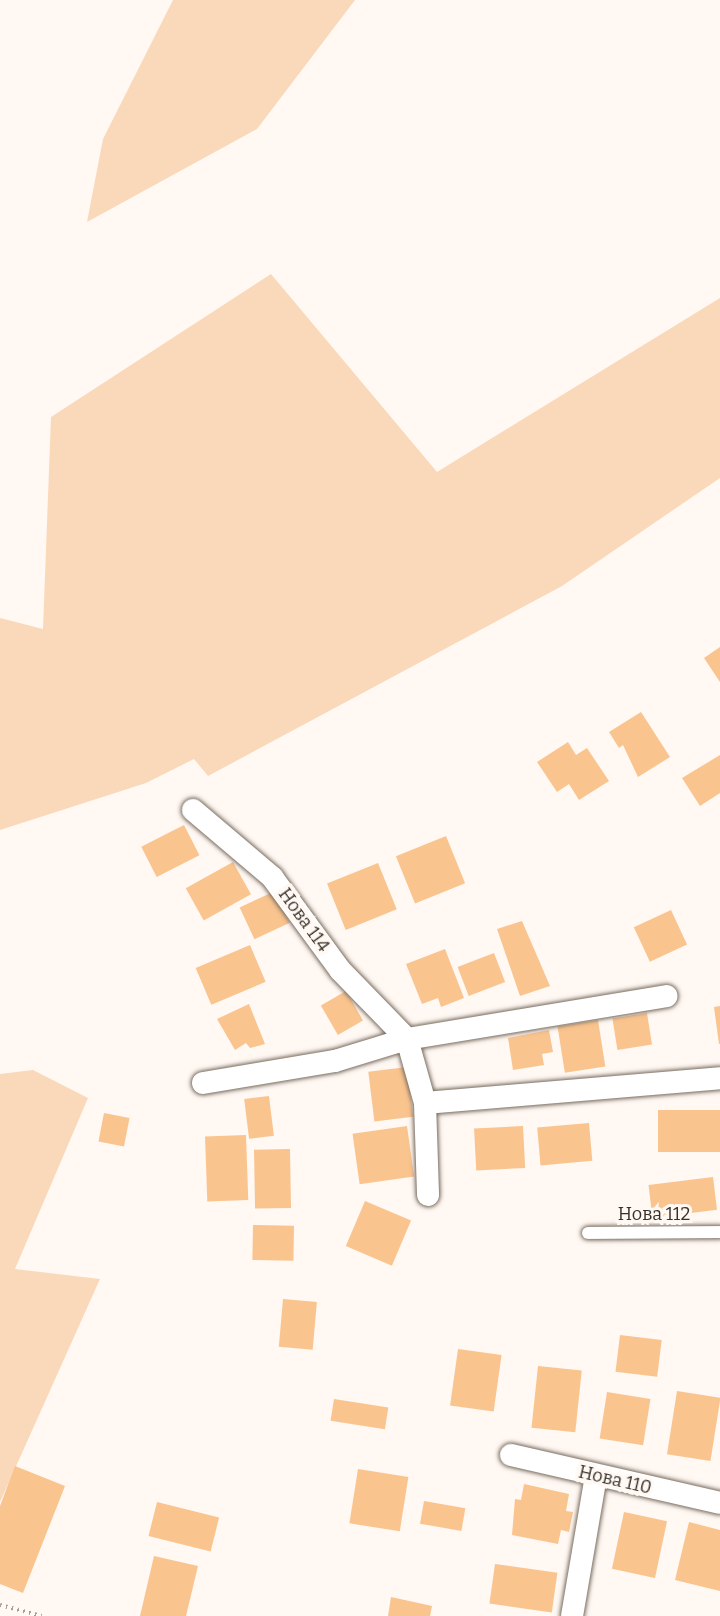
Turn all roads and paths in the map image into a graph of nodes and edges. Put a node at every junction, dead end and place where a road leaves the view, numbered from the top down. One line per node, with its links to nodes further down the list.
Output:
1 (193, 810): 3 (street, Нова 114)
2 (666, 996): 3 (street)
3 (407, 1039): 5 (street); 6 (street, Нова 114)
4 (720, 1078): 6 (street)
5 (203, 1083)
6 (425, 1103): 7 (street, Нова 114)
7 (428, 1196)
8 (720, 1232): 9 (lane, Нова 112)
9 (588, 1233)
10 (511, 1455): 11 (street, Нова 110)
11 (596, 1476): 12 (street, Нова 110); 15 (street)
12 (720, 1503)
13 (0, 1605): 14 (path)
14 (42, 1616)
15 (572, 1616)

